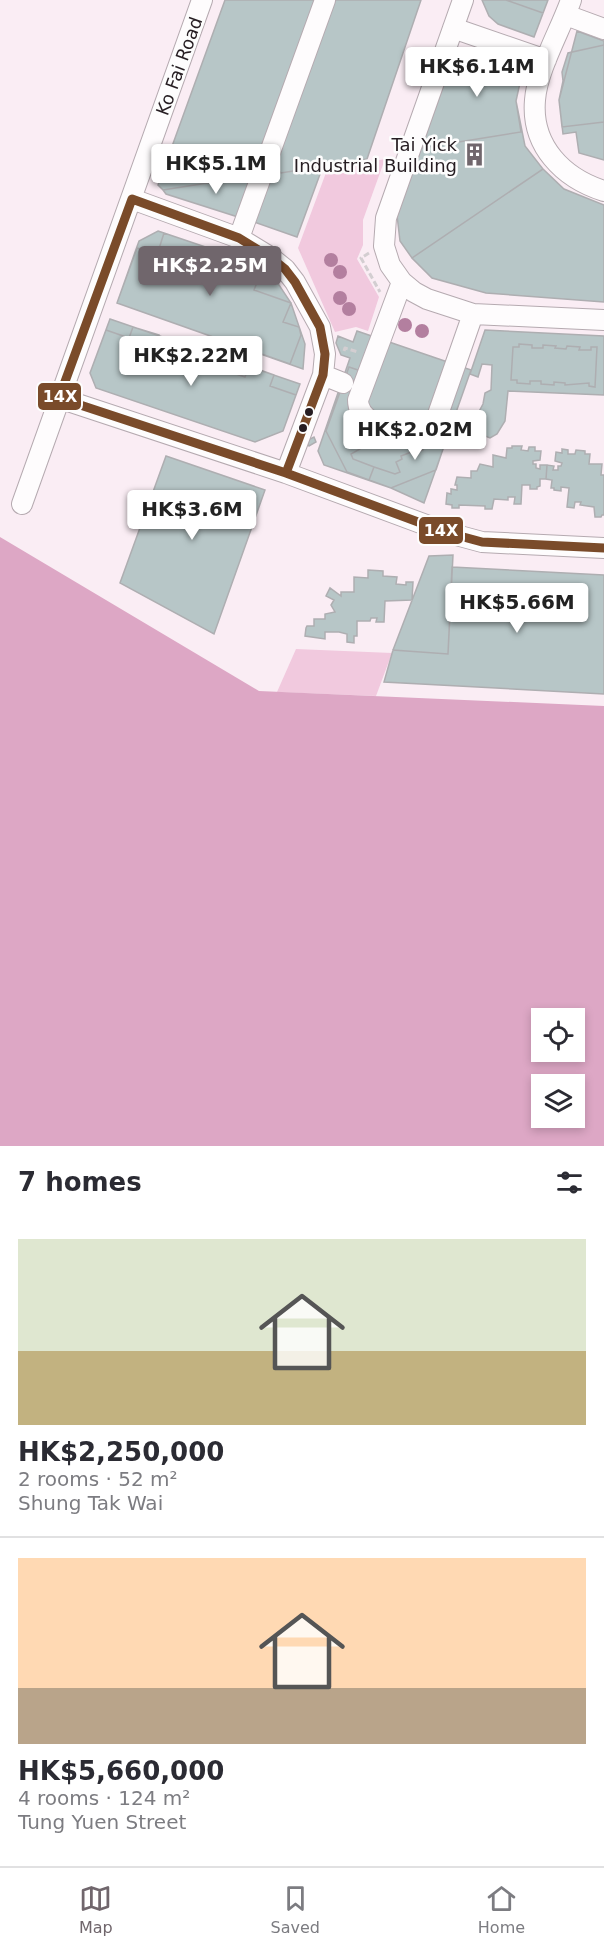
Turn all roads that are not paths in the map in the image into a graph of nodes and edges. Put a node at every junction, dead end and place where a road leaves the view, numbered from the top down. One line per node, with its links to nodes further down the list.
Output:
1 (202, 0): 9 (street, Ko Fai Road)
2 (325, 0): 10 (street)
3 (463, 0): 5 (street)
4 (569, 8): 6 (street); 7 (street)
5 (453, 28): 7 (street); 11 (street)
6 (604, 29)
7 (546, 60): 8 (street)
8 (604, 191)
9 (132, 199): 10 (street); 16 (street, Ko Fai Road)
10 (239, 238): 14 (street)
11 (402, 282): 12 (street); 12 (street)
12 (474, 314): 13 (street)
13 (604, 320)
14 (323, 375): 15 (street); 17 (street)
15 (343, 382)
16 (59, 398): 17 (street); 18 (street, Ko Fai Road)
17 (286, 473): 19 (street)
18 (22, 504)
19 (604, 548)

